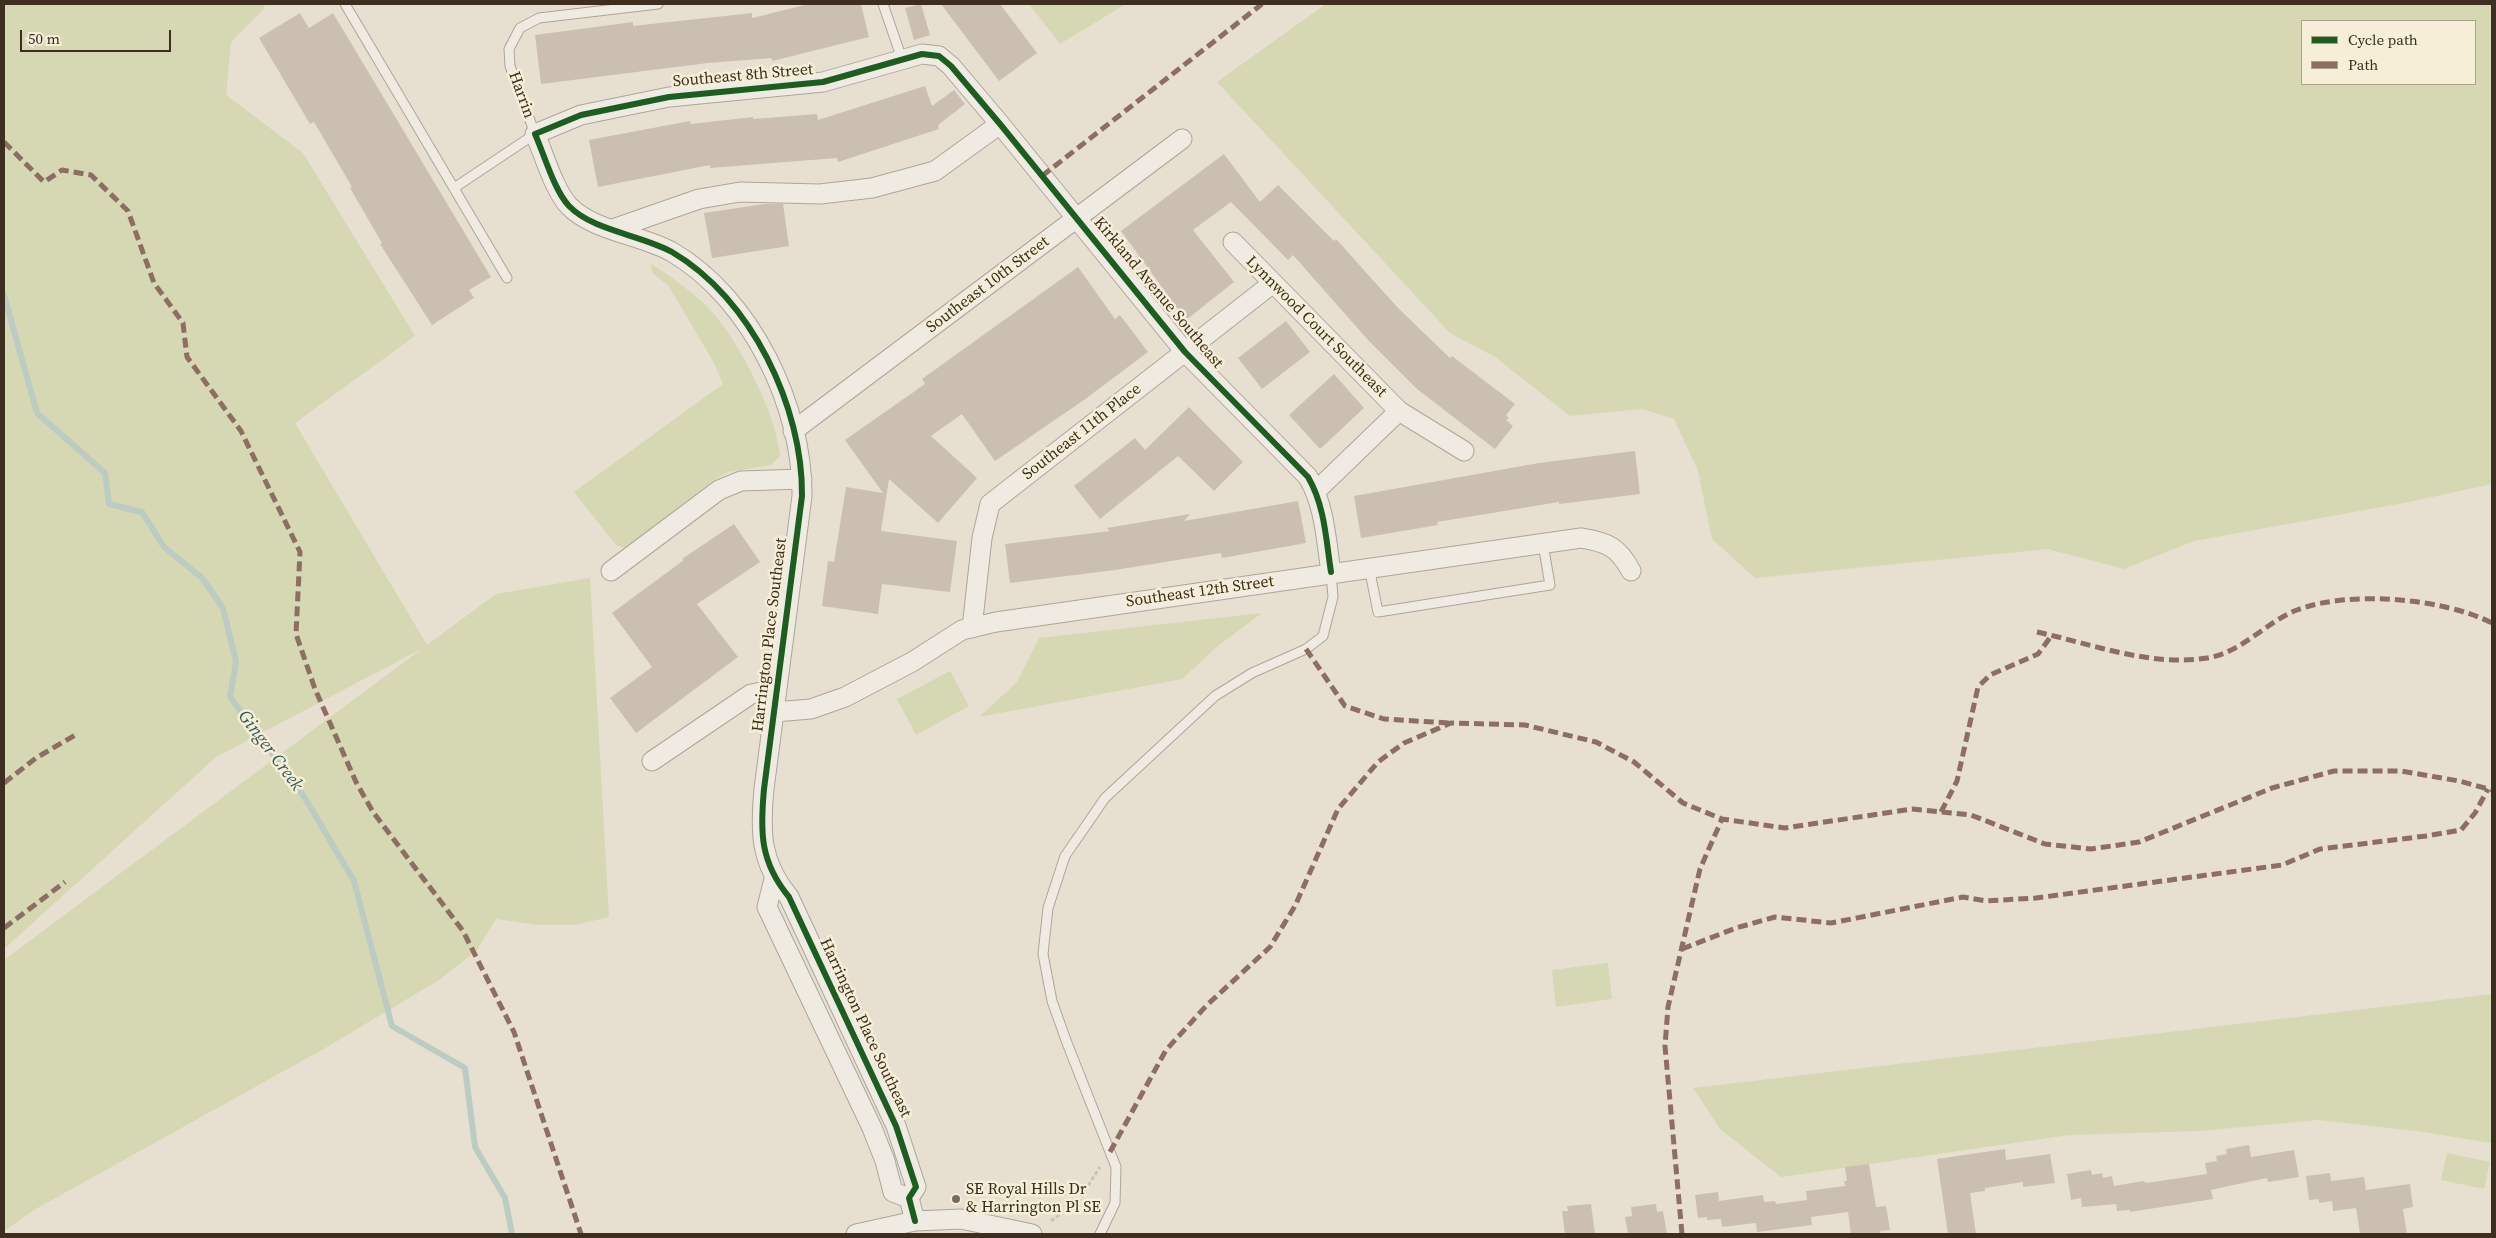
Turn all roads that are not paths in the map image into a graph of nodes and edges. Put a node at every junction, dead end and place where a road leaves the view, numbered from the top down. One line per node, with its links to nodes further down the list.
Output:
1 (345, 4): 9 (lane)
2 (658, 4): 7 (lane, Harrin)
3 (883, 4): 4 (lane)
4 (902, 59): 5 (street, Southeast 8th Street); 7 (street, Southeast 8th Street)
5 (951, 66): 6 (street, Kirkland Avenue Southeast)
6 (1000, 124): 10 (street, Kirkland Avenue Southeast); 11 (street)
7 (535, 134): 9 (lane); 11 (street, Harrington Place Southeast)
8 (1182, 139): 10 (street, Southeast 10th Street)
9 (454, 188): 13 (lane)
10 (1077, 218): 15 (street, Kirkland Avenue Southeast); 17 (street, Southeast 10th Street)
11 (613, 229): 17 (street, Harrington Place Southeast)
12 (1233, 242): 14 (street, Lynnwood Court Southeast)
13 (507, 278)
14 (1273, 283): 15 (street, Southeast 11th Place); 16 (street, Lynnwood Court Southeast)
15 (1185, 352): 20 (street, Kirkland Avenue Southeast); 26 (street, Southeast 11th Place)
16 (1399, 411): 18 (street, Lynnwood Court Southeast); 20 (street, Lynnwood Court Southeast)
17 (793, 431): 19 (street, Harrington Place Southeast)
18 (1464, 451)
19 (802, 479): 23 (street); 27 (street, Harrington Place Southeast)
20 (1316, 491): 25 (street, Kirkland Avenue Southeast)
21 (1543, 544): 22 (street, Southeast 12th Street); 22 (lane); 24 (street, Southeast 12th Street)
22 (1369, 567): 25 (street, Southeast 12th Street)
23 (611, 571)
24 (1631, 571)
25 (1331, 572): 26 (street, Southeast 12th Street); 33 (lane)
26 (972, 628): 28 (street, Southeast 12th Street)
27 (777, 689): 28 (street, Harrington Place Southeast); 29 (street)
28 (774, 712): 30 (street, Harrington Place Southeast)
29 (652, 761)
30 (915, 1221): 31 (street); 32 (street)
31 (856, 1234)
32 (1032, 1234)
33 (1100, 1234)

